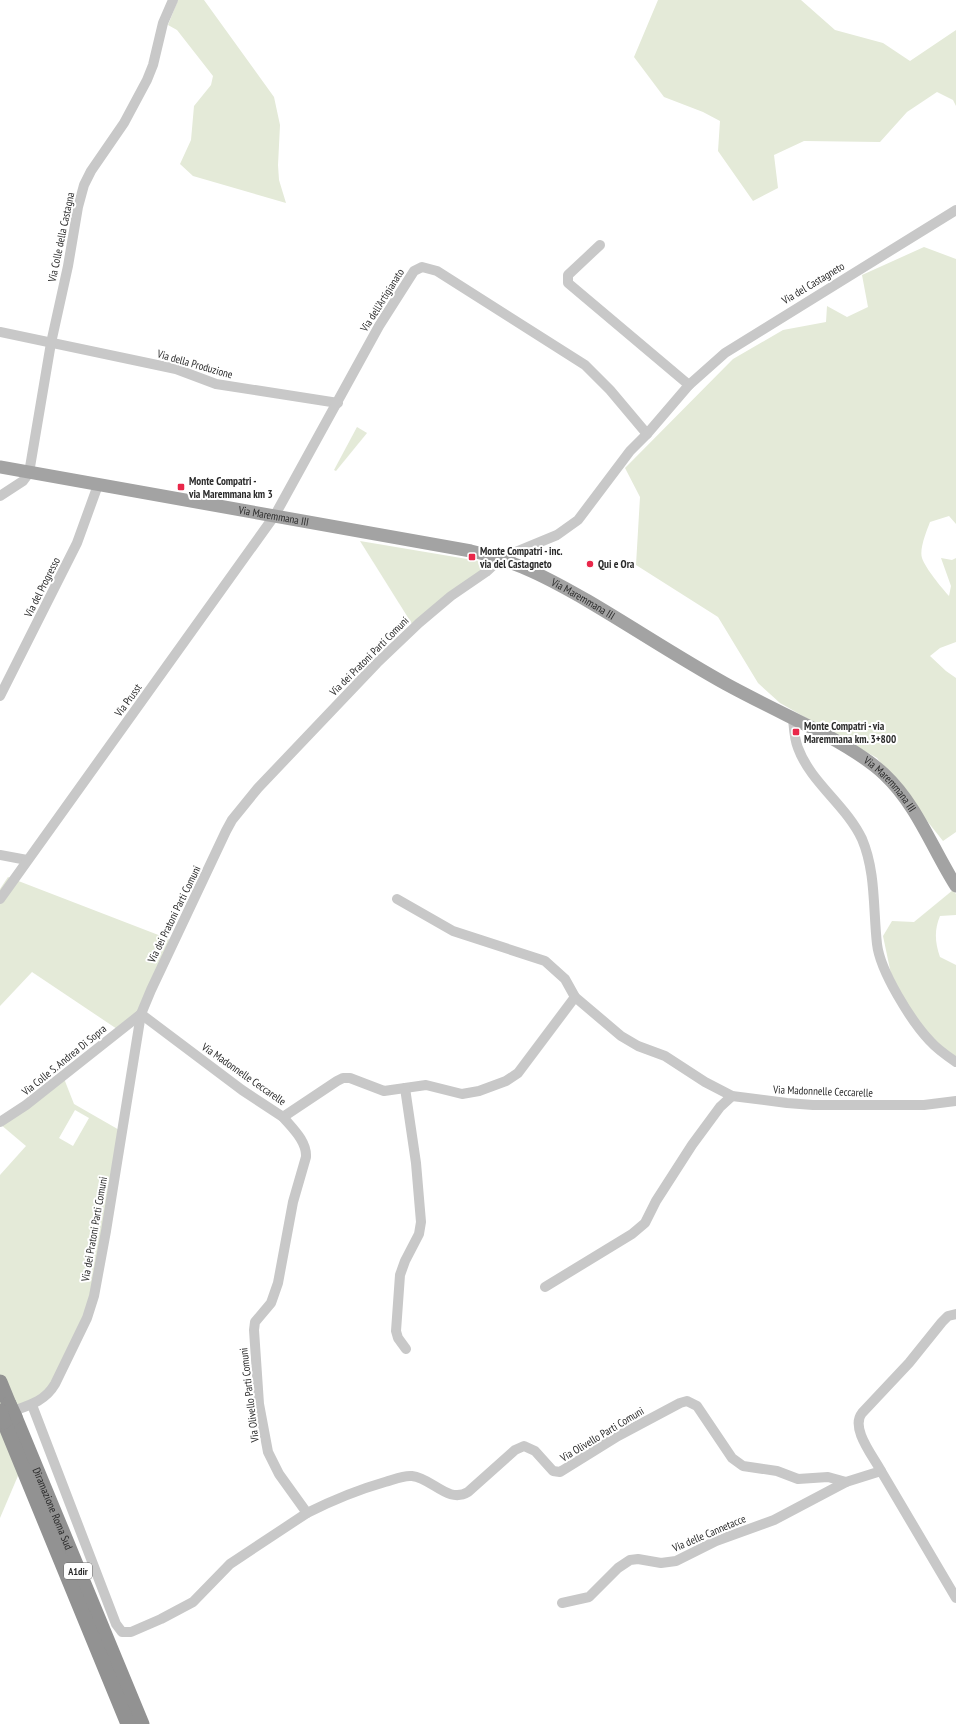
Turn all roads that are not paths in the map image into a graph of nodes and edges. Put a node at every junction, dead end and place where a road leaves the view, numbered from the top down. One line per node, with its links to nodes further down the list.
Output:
1 (173, 0): 5 (street, Via Colle della Castagna)
2 (956, 210): 6 (street, Via del Castagneto)
3 (600, 245): 6 (street)
4 (0, 332): 5 (street, Via della Produzione)
5 (51, 343): 7 (street, Via della Produzione); 10 (street, Via Colle della Castagna)
6 (689, 385): 8 (street, Via del Castagneto)
7 (338, 403): 8 (street, Via dell'Artigianato); 13 (street, Via dell'Artigianato)
8 (647, 434): 14 (street, Via del Castagneto)
9 (0, 467): 10 (main road, Via Maremmana III)
10 (29, 473): 11 (main road, Via Maremmana III); 12 (street)
11 (98, 485): 13 (main road, Via Maremmana III); 15 (street, Via del Progresso)
12 (0, 496)
13 (275, 515): 14 (main road, Via Maremmana III); 18 (street, Via Prusst)
14 (501, 558): 16 (main road, Via Maremmana III); 23 (street, Via dei Pratoni Parti Comuni)
15 (0, 696)
16 (793, 718): 19 (main road, Via Maremmana III); 24 (street)
17 (0, 855): 18 (street)
18 (27, 860): 20 (street, Via Prusst)
19 (956, 886)
20 (0, 899)
21 (397, 899): 22 (street, Via Madonnelle Ceccarelle)
22 (575, 997): 25 (street, Via Madonnelle Ceccarelle); 26 (street, Via Madonnelle Ceccarelle)
23 (140, 1014): 28 (street, Via Madonnelle Ceccarelle); 29 (street, Via Colle S. Andrea Di Sopra); 34 (street, Via dei Pratoni Parti Comuni)
24 (956, 1062)
25 (405, 1088): 28 (street, Via Madonnelle Ceccarelle); 32 (street)
26 (732, 1096): 27 (street, Via Madonnelle Ceccarelle); 30 (street)
27 (956, 1101)
28 (283, 1117): 38 (street, Via Olivello Parti Comuni)
29 (0, 1122)
30 (545, 1287)
31 (956, 1314): 36 (street)
32 (406, 1349)
33 (0, 1382): 35 (highway, Diramazione Roma Sud / A1dir)
34 (32, 1404): 35 (street, Via dei Pratoni Parti Comuni); 38 (street)
35 (6, 1414): 41 (highway, Diramazione Roma Sud / A1dir); 42 (highway, Diramazione Roma Sud / A1dir)
36 (881, 1471): 37 (street); 39 (street)
37 (846, 1482): 38 (street, Via Olivello Parti Comuni); 40 (street, Via delle Cannetacce)
38 (307, 1513)
39 (956, 1598)
40 (562, 1603)
41 (128, 1724)
42 (142, 1724)

